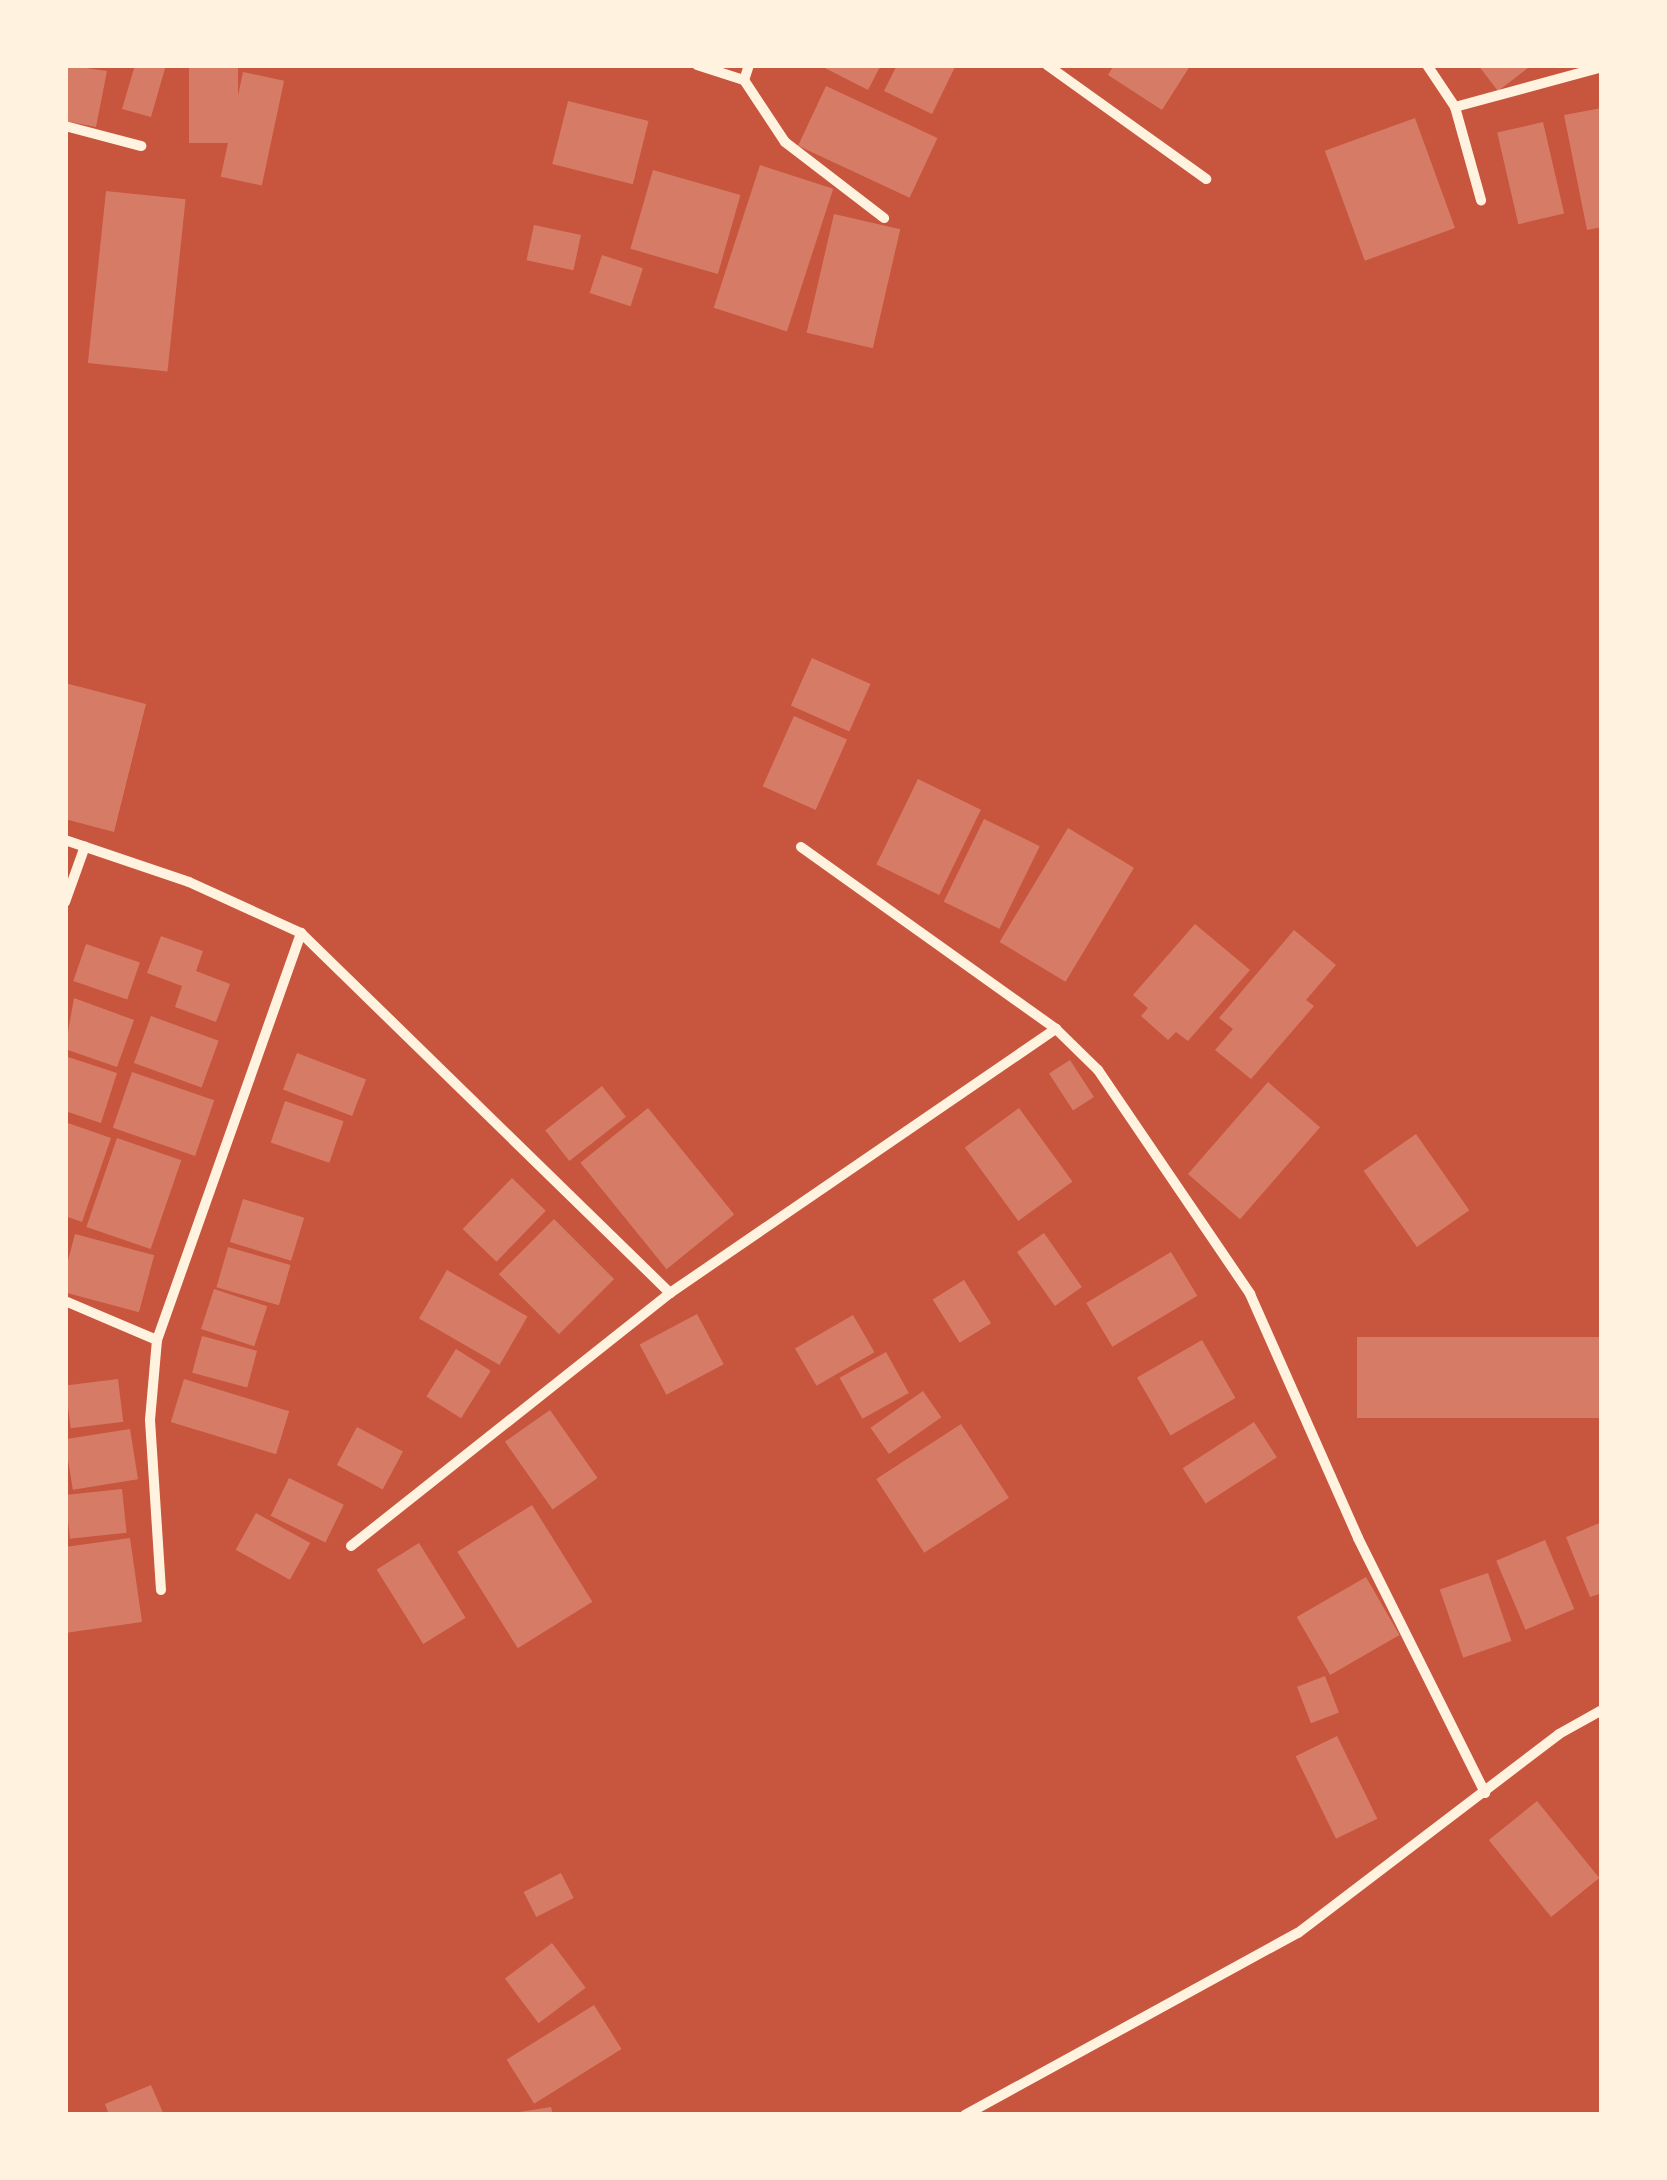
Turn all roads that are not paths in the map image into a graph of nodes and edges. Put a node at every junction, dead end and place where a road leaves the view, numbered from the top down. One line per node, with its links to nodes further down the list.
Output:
1 (697, 65): 6 (street)
2 (749, 65): 6 (street)
3 (1047, 65): 10 (street)
4 (1427, 65): 7 (street)
5 (1602, 67): 7 (street)
6 (744, 80): 12 (street)
7 (1455, 107): 11 (street)
8 (65, 126): 9 (street)
9 (141, 146)
10 (1206, 180)
11 (1481, 200)
12 (884, 218)
13 (65, 840): 14 (street)
14 (85, 846): 16 (street); 17 (street)
15 (802, 847): 18 (street)
16 (65, 902)
17 (301, 933): 19 (street); 21 (street)
18 (1056, 1029): 19 (street); 25 (street)
19 (670, 1293): 22 (street)
20 (65, 1301): 21 (street)
21 (157, 1340): 23 (street)
22 (351, 1546)
23 (161, 1590)
24 (1602, 1710): 25 (street)
25 (1485, 1793): 26 (street)
26 (965, 2115)

